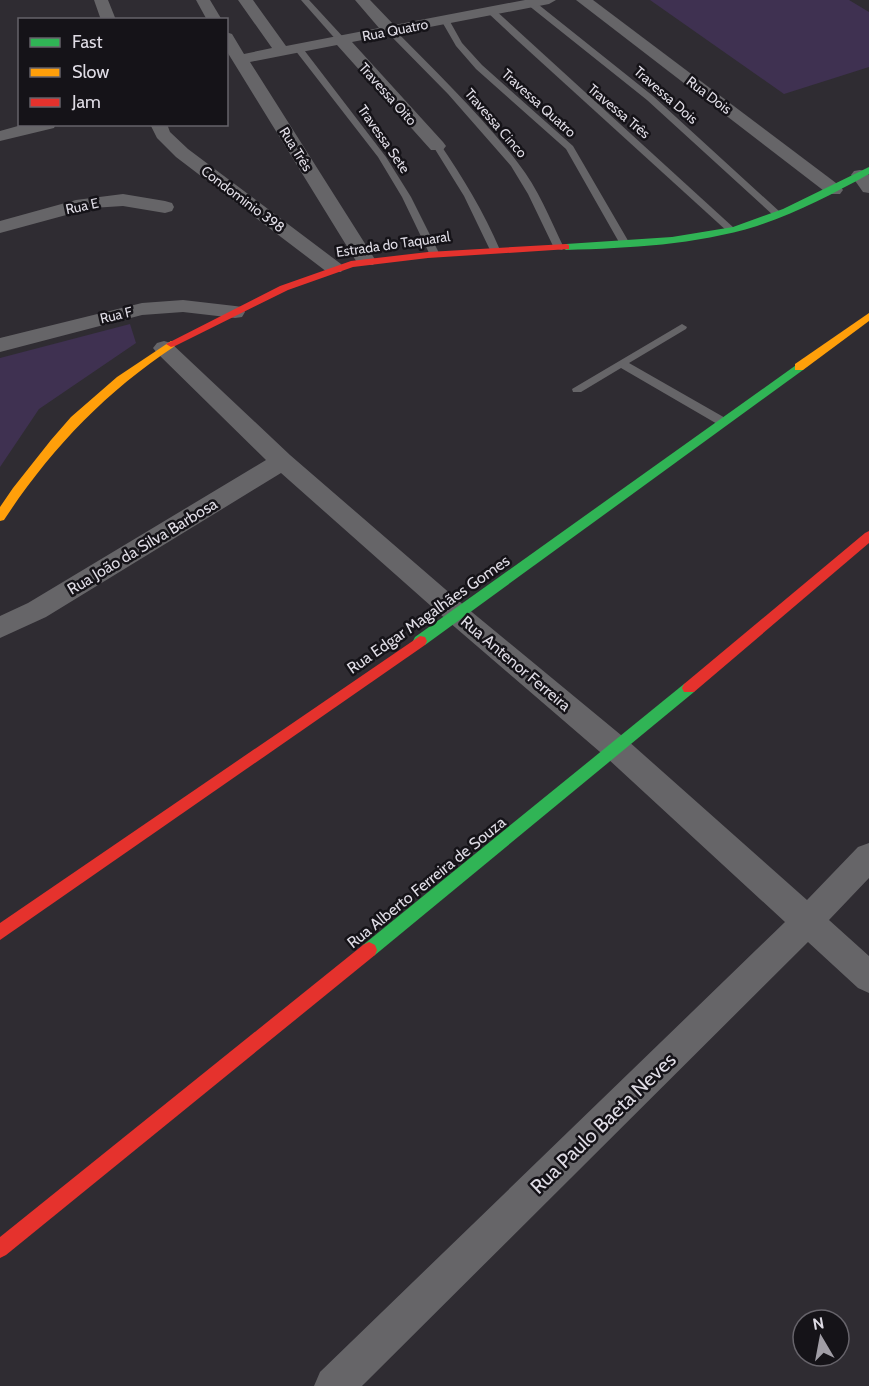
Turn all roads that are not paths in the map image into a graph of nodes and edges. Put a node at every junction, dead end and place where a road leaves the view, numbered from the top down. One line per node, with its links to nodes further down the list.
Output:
1 (101, 0): 10 (street)
2 (203, 0): 11 (street)
3 (245, 0): 16 (street)
4 (305, 0): 15 (lane)
5 (362, 0): 13 (street)
6 (583, 0): 23 (street, Rua Dois)
7 (541, 1): 9 (street, Rua Quatro); 25 (lane, Travessa Dois)
8 (431, 7): 12 (street)
9 (495, 7): 12 (street, Rua Quatro); 27 (lane, Travessa Três)
10 (109, 18)
11 (214, 18)
12 (445, 20): 13 (street, Rua Quatro); 28 (lane, Travessa Quatro)
13 (390, 30): 15 (street, Rua Quatro); 29 (lane, Travessa Cinco)
14 (228, 40): 17 (street, Rua Três)
15 (340, 40): 16 (street, Rua Quatro); 21 (street, Travessa Oito)
16 (290, 50): 17 (street, Rua Quatro); 31 (lane, Travessa Sete)
17 (241, 59): 32 (street, Rua Três)
18 (40, 126): 20 (street)
19 (159, 126): 33 (street, Condominio 398)
20 (0, 136)
21 (437, 146): 30 (lane)
22 (866, 178): 23 (street, Estrada do Taquaral)
23 (834, 190): 25 (street, Estrada do Taquaral)
24 (165, 207): 26 (street, Rua E)
25 (777, 214): 27 (street, Estrada do Taquaral)
26 (0, 227)
27 (731, 230): 28 (street, Estrada do Taquaral)
28 (625, 244): 29 (street, Estrada do Taquaral)
29 (559, 248): 30 (street, Estrada do Taquaral)
30 (495, 249): 31 (street, Estrada do Taquaral)
31 (434, 253): 32 (street, Estrada do Taquaral)
32 (366, 261): 33 (street, Estrada do Taquaral)
33 (334, 268): 34 (street, Estrada do Taquaral)
34 (235, 312): 37 (street, Rua F); 38 (street, Estrada do Taquaral)
35 (869, 316): 41 (street, Rua Edgar Magalhães Gomes)
36 (682, 327): 39 (lane)
37 (0, 345)
38 (164, 348): 42 (street, Rua Antenor Ferreira); 43 (street, Estrada do Taquaral)
39 (621, 363): 40 (lane); 41 (lane)
40 (577, 389)
41 (723, 422): 45 (street, Rua Edgar Magalhães Gomes)
42 (282, 461): 45 (street, Rua Antenor Ferreira); 46 (street, Rua João da Silva Barbosa)
43 (0, 517)
44 (869, 536): 47 (street, Rua Alberto Ferreira de Souza)
45 (458, 615): 47 (street, Rua Antenor Ferreira); 50 (street, Rua Edgar Magalhães Gomes)
46 (0, 628)
47 (617, 749): 49 (street, Rua Antenor Ferreira); 52 (street, Rua Alberto Ferreira de Souza)
48 (869, 857): 49 (street, Rua Paulo Baeta Neves)
49 (807, 922): 51 (street, Rua Antenor Ferreira); 53 (street, Rua Paulo Baeta Neves)
50 (0, 932)
51 (869, 977)
52 (0, 1249)
53 (334, 1386)

